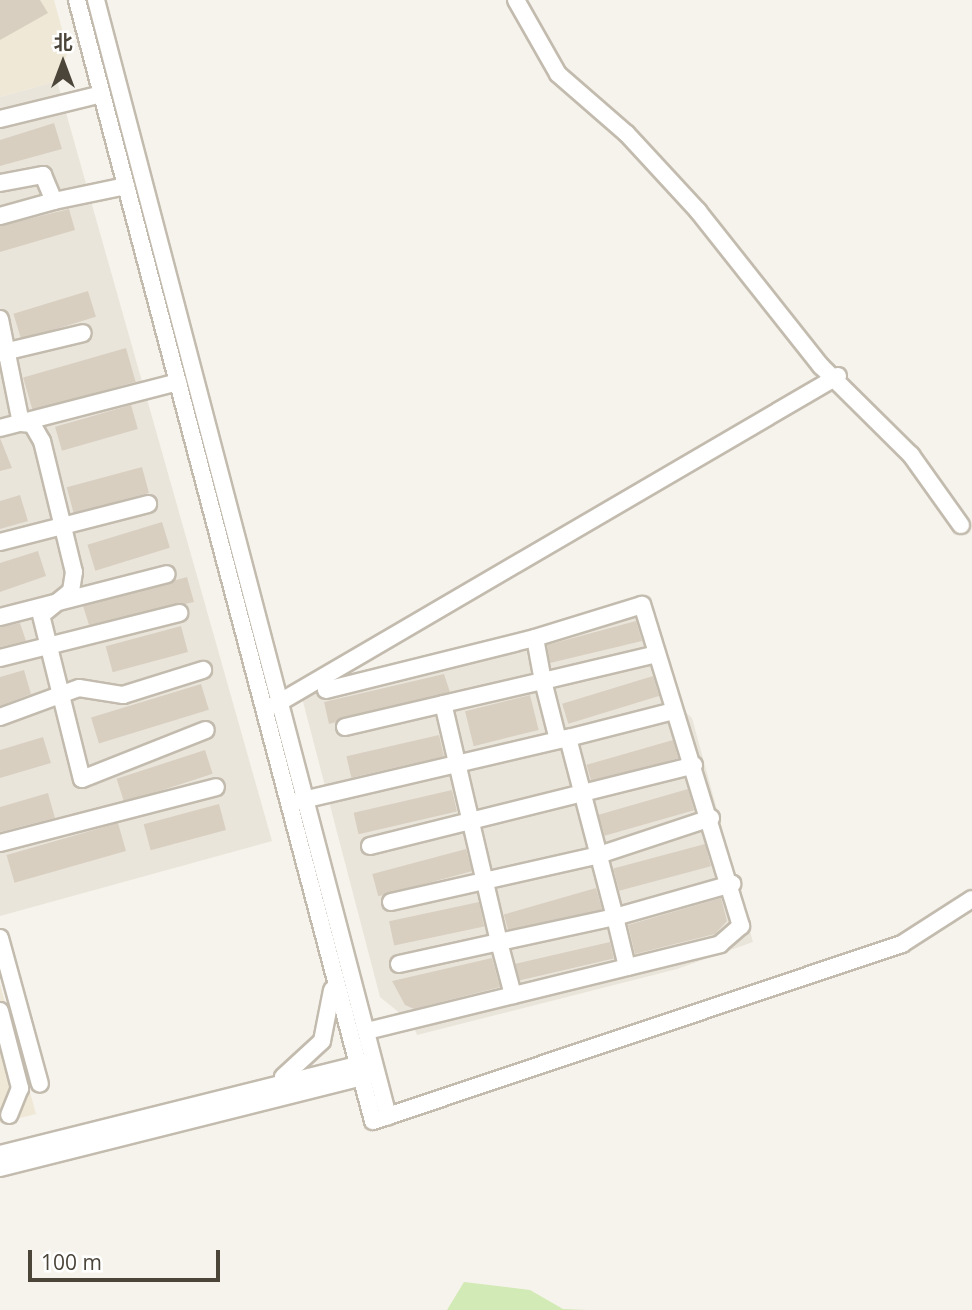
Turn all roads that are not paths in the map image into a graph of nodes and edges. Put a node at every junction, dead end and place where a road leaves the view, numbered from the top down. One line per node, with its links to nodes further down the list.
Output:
1 (77, 0): 4 (street)
2 (96, 0): 33 (street)
3 (516, 0): 13 (street)
4 (102, 94): 5 (street); 7 (street)
5 (0, 119)
6 (0, 183): 8 (street)
7 (126, 186): 8 (street); 14 (street)
8 (54, 201): 9 (street)
9 (0, 216)
10 (0, 319): 12 (street)
11 (83, 333): 12 (street)
12 (3, 352): 15 (street)
13 (838, 376): 19 (street); 33 (street)
14 (178, 383): 15 (street); 35 (street)
15 (21, 423): 16 (street); 18 (street)
16 (0, 428)
17 (148, 503): 18 (street)
18 (63, 526): 20 (street); 22 (street)
19 (961, 526)
20 (0, 542)
21 (167, 574): 22 (street)
22 (47, 605): 24 (street); 26 (street)
23 (179, 613): 26 (street)
24 (0, 617)
25 (535, 638): 27 (street); 30 (street); 31 (street)
26 (50, 646): 28 (street); 32 (street)
27 (657, 654): 30 (street); 36 (street)
28 (0, 658)
29 (203, 670): 32 (street)
30 (544, 681): 34 (street); 40 (street)
31 (326, 690)
32 (63, 694): 37 (street); 39 (street)
33 (281, 701): 35 (street); 45 (street)
34 (443, 704): 38 (street); 41 (street)
35 (266, 710): 46 (street)
36 (673, 711): 40 (street); 42 (street)
37 (0, 716)
38 (345, 727)
39 (206, 730)
40 (563, 739): 41 (street); 44 (street)
41 (457, 763): 45 (street); 48 (street)
42 (694, 765): 44 (street); 47 (street)
43 (216, 788): 49 (street)
44 (583, 796): 48 (street); 51 (street)
45 (307, 799): 46 (street); 64 (street)
46 (290, 803): 59 (street)
47 (711, 818): 51 (street); 53 (street)
48 (471, 823): 50 (street); 52 (street)
49 (0, 843)
50 (370, 846)
51 (599, 855): 52 (street); 56 (street)
52 (485, 881): 55 (street); 58 (street)
53 (732, 884): 56 (street); 61 (street)
54 (972, 899): 65 (street)
55 (391, 902)
56 (615, 918): 58 (street); 61 (street)
57 (0, 938): 66 (street)
58 (499, 942): 60 (street); 62 (street)
59 (327, 946): 65 (street); 67 (street)
60 (399, 964)
61 (627, 967): 62 (street)
62 (513, 995): 64 (street)
63 (0, 1011): 68 (street)
64 (367, 1031): 65 (street)
65 (368, 1069): 67 (street); 70 (street)
66 (40, 1084)
67 (258, 1089): 69 (street)
68 (9, 1115)
69 (0, 1154)
70 (0, 1168)

